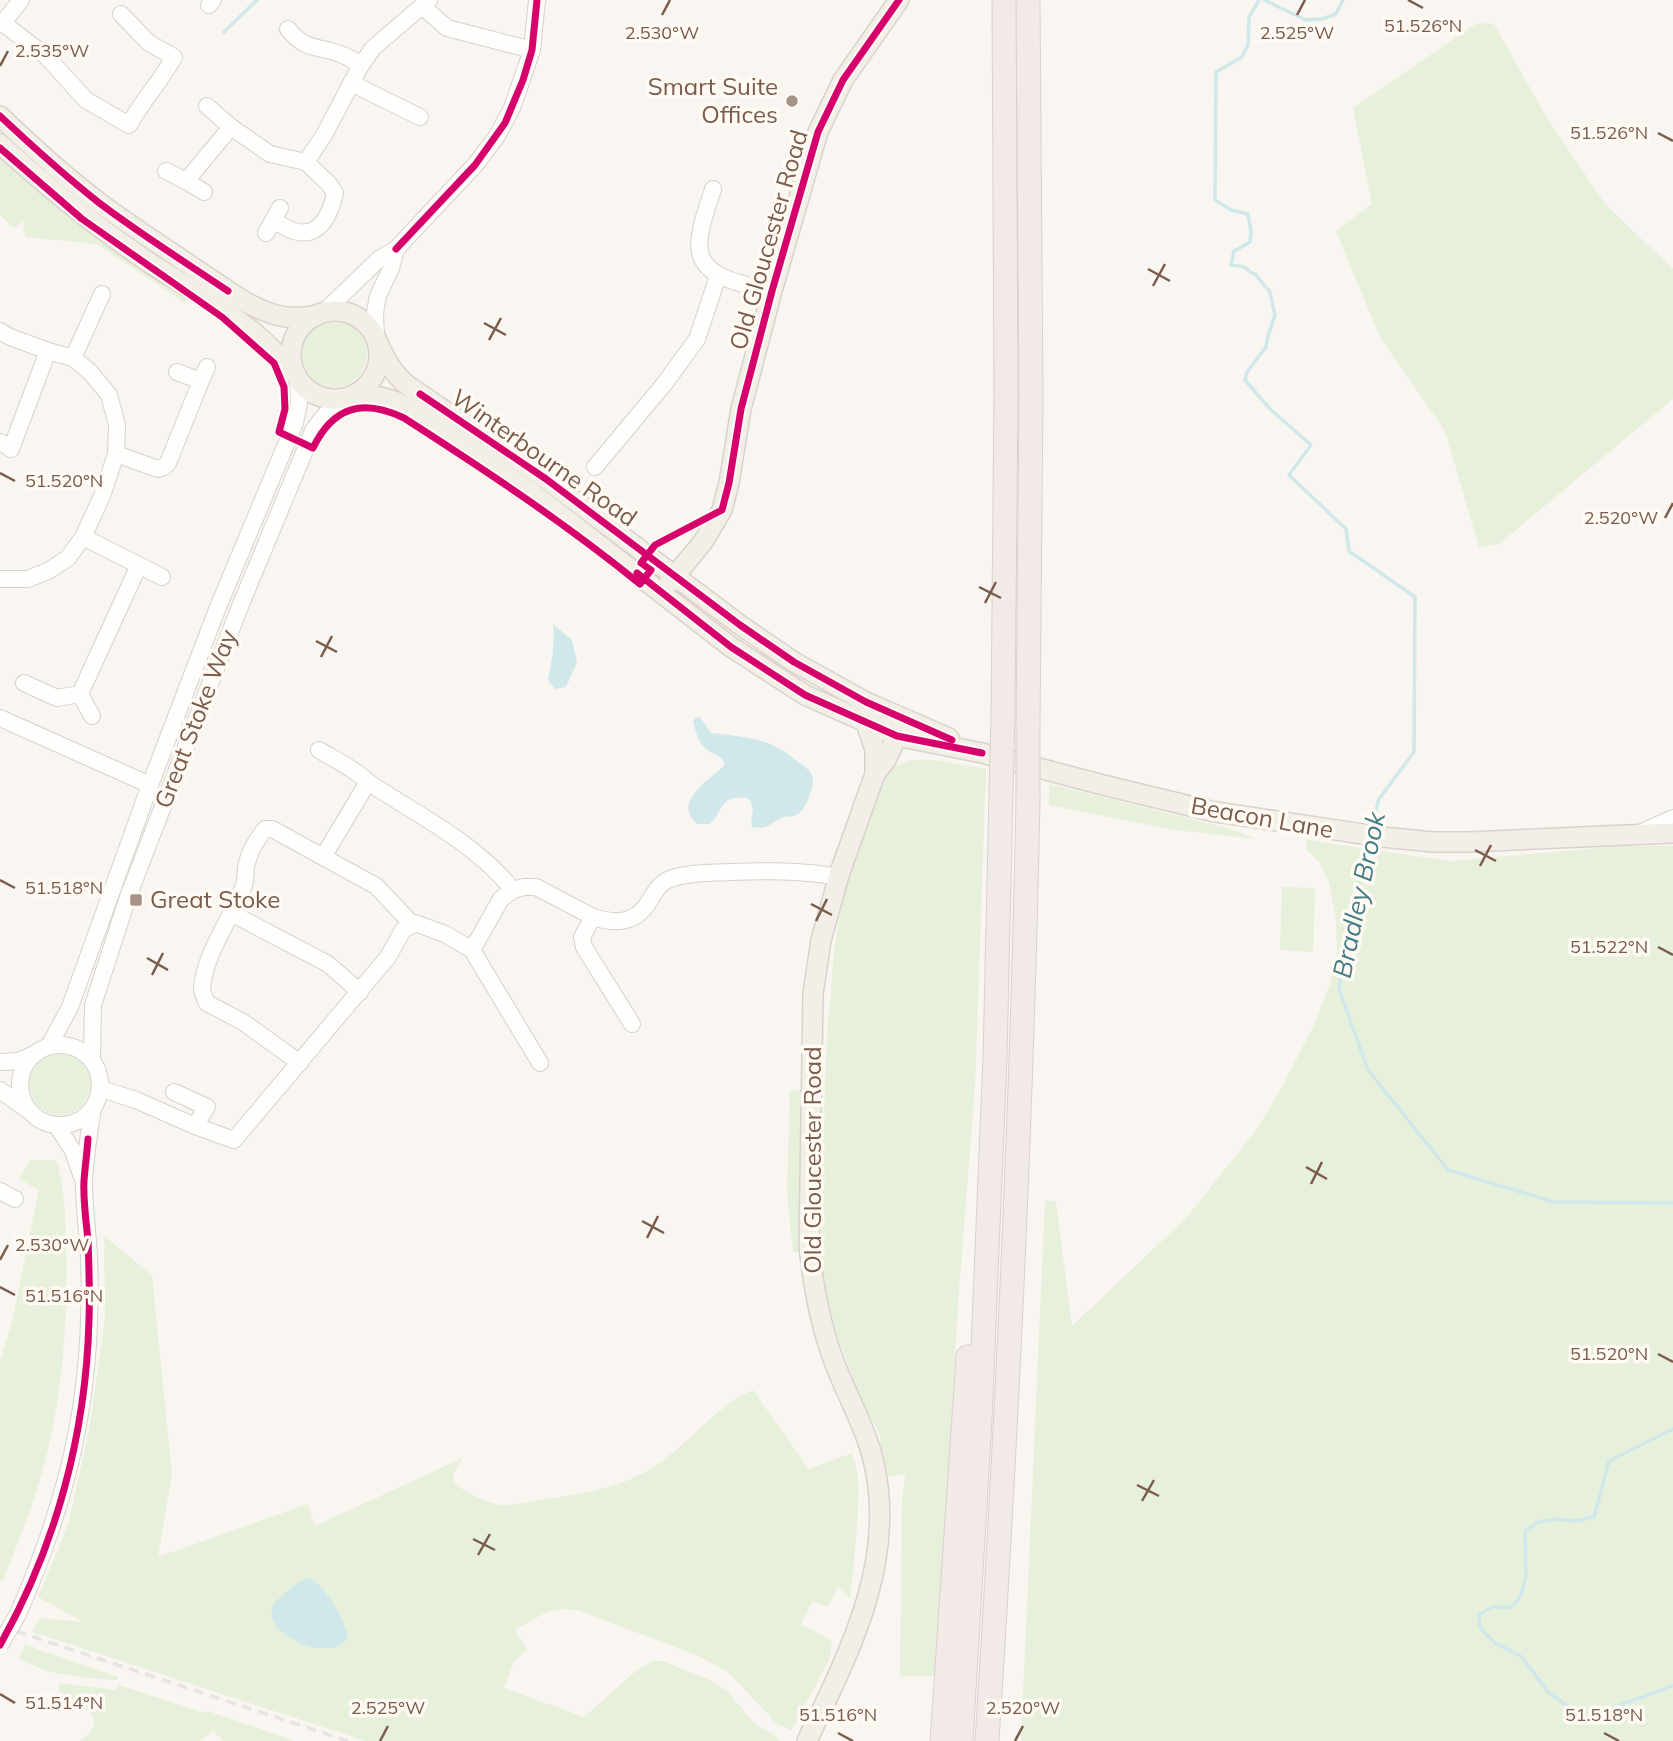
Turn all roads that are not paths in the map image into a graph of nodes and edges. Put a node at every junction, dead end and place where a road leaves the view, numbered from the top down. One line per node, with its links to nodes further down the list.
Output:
1 (21, 0): 7 (street)
2 (537, 0): 10 (street)
3 (899, 0): 26 (main road, Old Gloucester Road)
4 (1004, 0): 72 (highway, bridge)
5 (1028, 0): 67 (highway, bridge)
6 (426, 3): 10 (street); 11 (street)
7 (1, 22): 9 (street)
8 (288, 29): 11 (street)
9 (119, 37)
10 (532, 50): 24 (street)
11 (361, 65): 12 (street)
12 (351, 83): 14 (street); 18 (street)
13 (207, 106): 16 (street)
14 (413, 109)
15 (0, 116): 28 (main road)
16 (231, 127): 18 (street); 20 (street)
17 (0, 144): 34 (main road)
18 (306, 162): 23 (street)
19 (166, 171): 20 (street)
20 (186, 181): 22 (street)
21 (713, 189): 25 (street)
22 (204, 192)
23 (273, 220)
24 (396, 249): 28 (street); 30 (street)
25 (718, 276): 26 (street); 38 (street)
26 (772, 291): 41 (main road, Old Gloucester Road)
27 (102, 294): 32 (street)
28 (320, 314): 30 (main road); 34 (main road)
29 (0, 331): 31 (street)
30 (376, 340): 35 (main road); 41 (main road, Winterbourne Road)
31 (48, 351): 32 (street); 36 (street)
32 (73, 358): 37 (street)
33 (177, 372): 37 (street)
34 (297, 376): 35 (main road); 56 (street, Great Stoke Way)
35 (349, 397): 44 (main road, Winterbourne Road); 73 (street, Great Stoke Way)
36 (0, 442)
37 (116, 454): 39 (street)
38 (596, 467)
39 (83, 537): 40 (street); 43 (street)
40 (139, 565): 42 (street); 46 (street)
41 (675, 575): 44 (main road, Old Gloucester Road); 47 (main road, Winterbourne Road)
42 (162, 577)
43 (0, 579)
44 (662, 593): 50 (main road, Winterbourne Road)
45 (24, 684): 46 (street)
46 (80, 694): 48 (street)
47 (866, 702): 51 (main road); 53 (main road, Winterbourne Road)
48 (92, 716)
49 (0, 718): 56 (street)
50 (866, 723): 51 (main road, Winterbourne Road); 54 (main road, Old Gloucester Road)
51 (897, 736): 53 (main road, Winterbourne Road); 54 (main road, Old Gloucester Road)
52 (319, 750): 55 (street)
53 (982, 753): 58 (main road, Beacon Lane)
54 (875, 774): 61 (main road, Old Gloucester Road)
55 (368, 782): 60 (street); 62 (street)
56 (150, 785): 70 (street, Great Stoke Way)
57 (1673, 818): 58 (street)
58 (1640, 833): 59 (main road, Beacon Lane)
59 (1673, 833)
60 (324, 858): 63 (street); 65 (street)
61 (838, 877): 64 (street); 89 (main road, Old Gloucester Road)
62 (513, 890): 64 (street); 66 (street)
63 (231, 913): 68 (street); 75 (street)
64 (593, 917): 69 (street)
65 (413, 925): 66 (street); 68 (street)
66 (472, 950): 76 (street)
67 (1025, 957): 93 (highway); 94 (highway)
68 (360, 992): 75 (street)
69 (632, 1024)
70 (49, 1046): 71 (street); 73 (street)
71 (32, 1055): 74 (street); 81 (street)
72 (995, 1058): 87 (highway); 90 (highway)
73 (92, 1060): 77 (street)
74 (0, 1062)
75 (300, 1063): 83 (street)
76 (540, 1063)
77 (101, 1089): 80 (street); 83 (street)
78 (0, 1090): 81 (street)
79 (174, 1092): 83 (street)
80 (93, 1108): 82 (street); 84 (street)
81 (28, 1111): 82 (street)
82 (57, 1126): 84 (street)
83 (195, 1126)
84 (84, 1183): 88 (street, bridge)
85 (0, 1191): 86 (street)
86 (15, 1199)
87 (968, 1634): 91 (highway); 92 (highway)
88 (0, 1645)
89 (807, 1741)
90 (942, 1741)
91 (949, 1741)
92 (961, 1741)
93 (987, 1741)
94 (1003, 1741)

